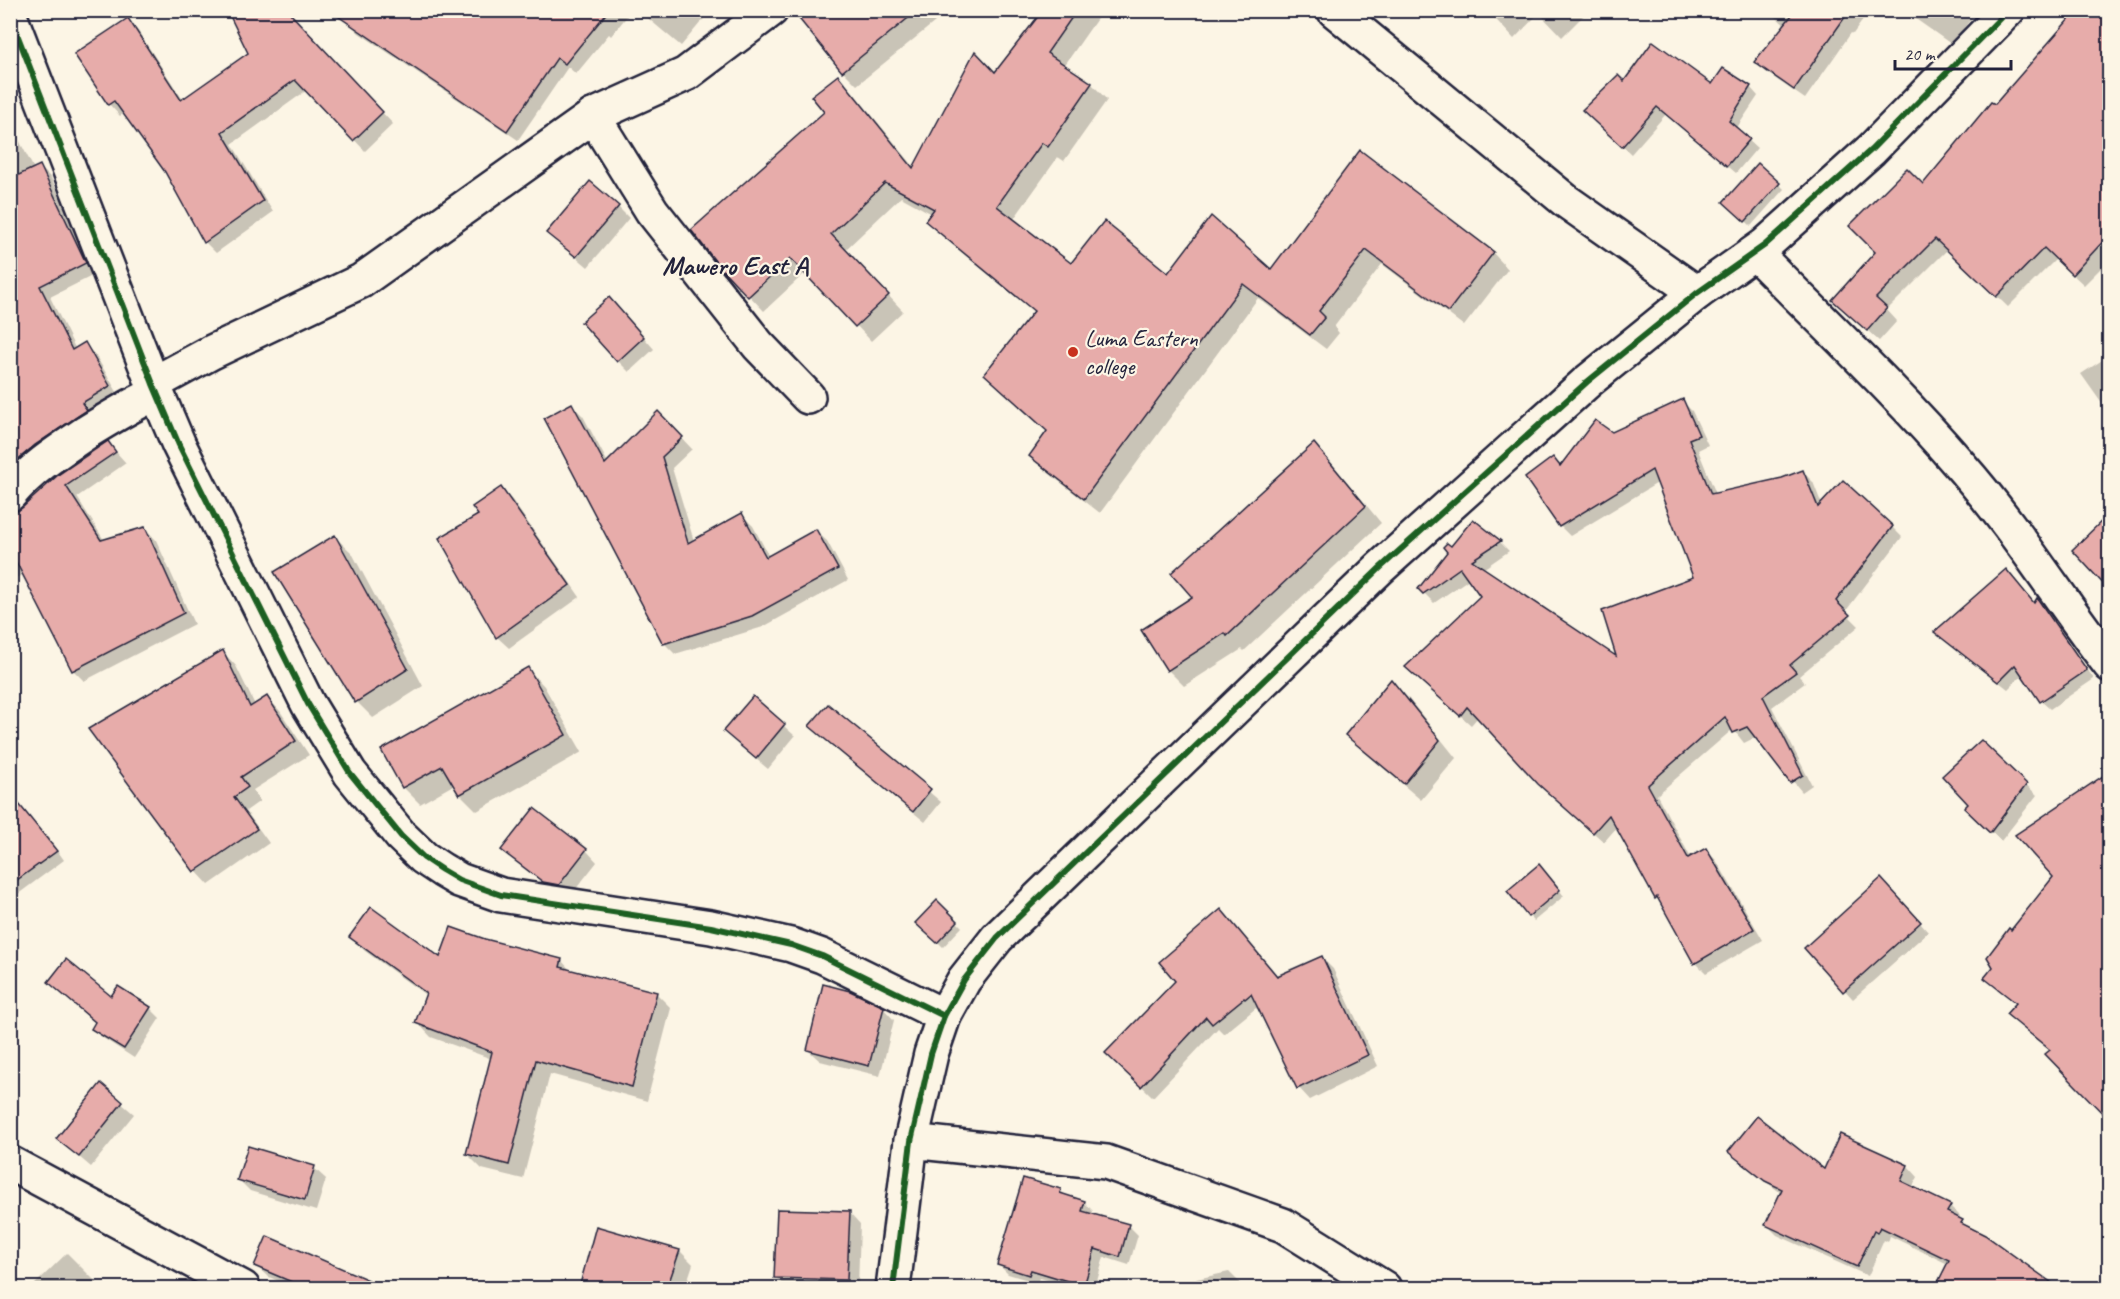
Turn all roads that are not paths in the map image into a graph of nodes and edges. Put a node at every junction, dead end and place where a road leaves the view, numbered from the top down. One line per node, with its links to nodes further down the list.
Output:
1 (771, 10): 6 (street)
2 (1334, 10): 8 (street)
3 (2008, 10): 7 (street)
4 (10, 16): 5 (street)
5 (17, 55): 9 (street)
6 (593, 116): 9 (street); 10 (street)
7 (1755, 253): 8 (street); 12 (street)
8 (1697, 293): 13 (street)
9 (155, 388): 11 (street); 13 (street)
10 (808, 397)
11 (10, 494)
12 (2109, 665)
13 (944, 1016): 14 (street)
14 (911, 1141): 17 (street); 18 (street)
15 (10, 1163): 16 (street)
16 (243, 1288)
17 (893, 1288)
18 (1384, 1288)

